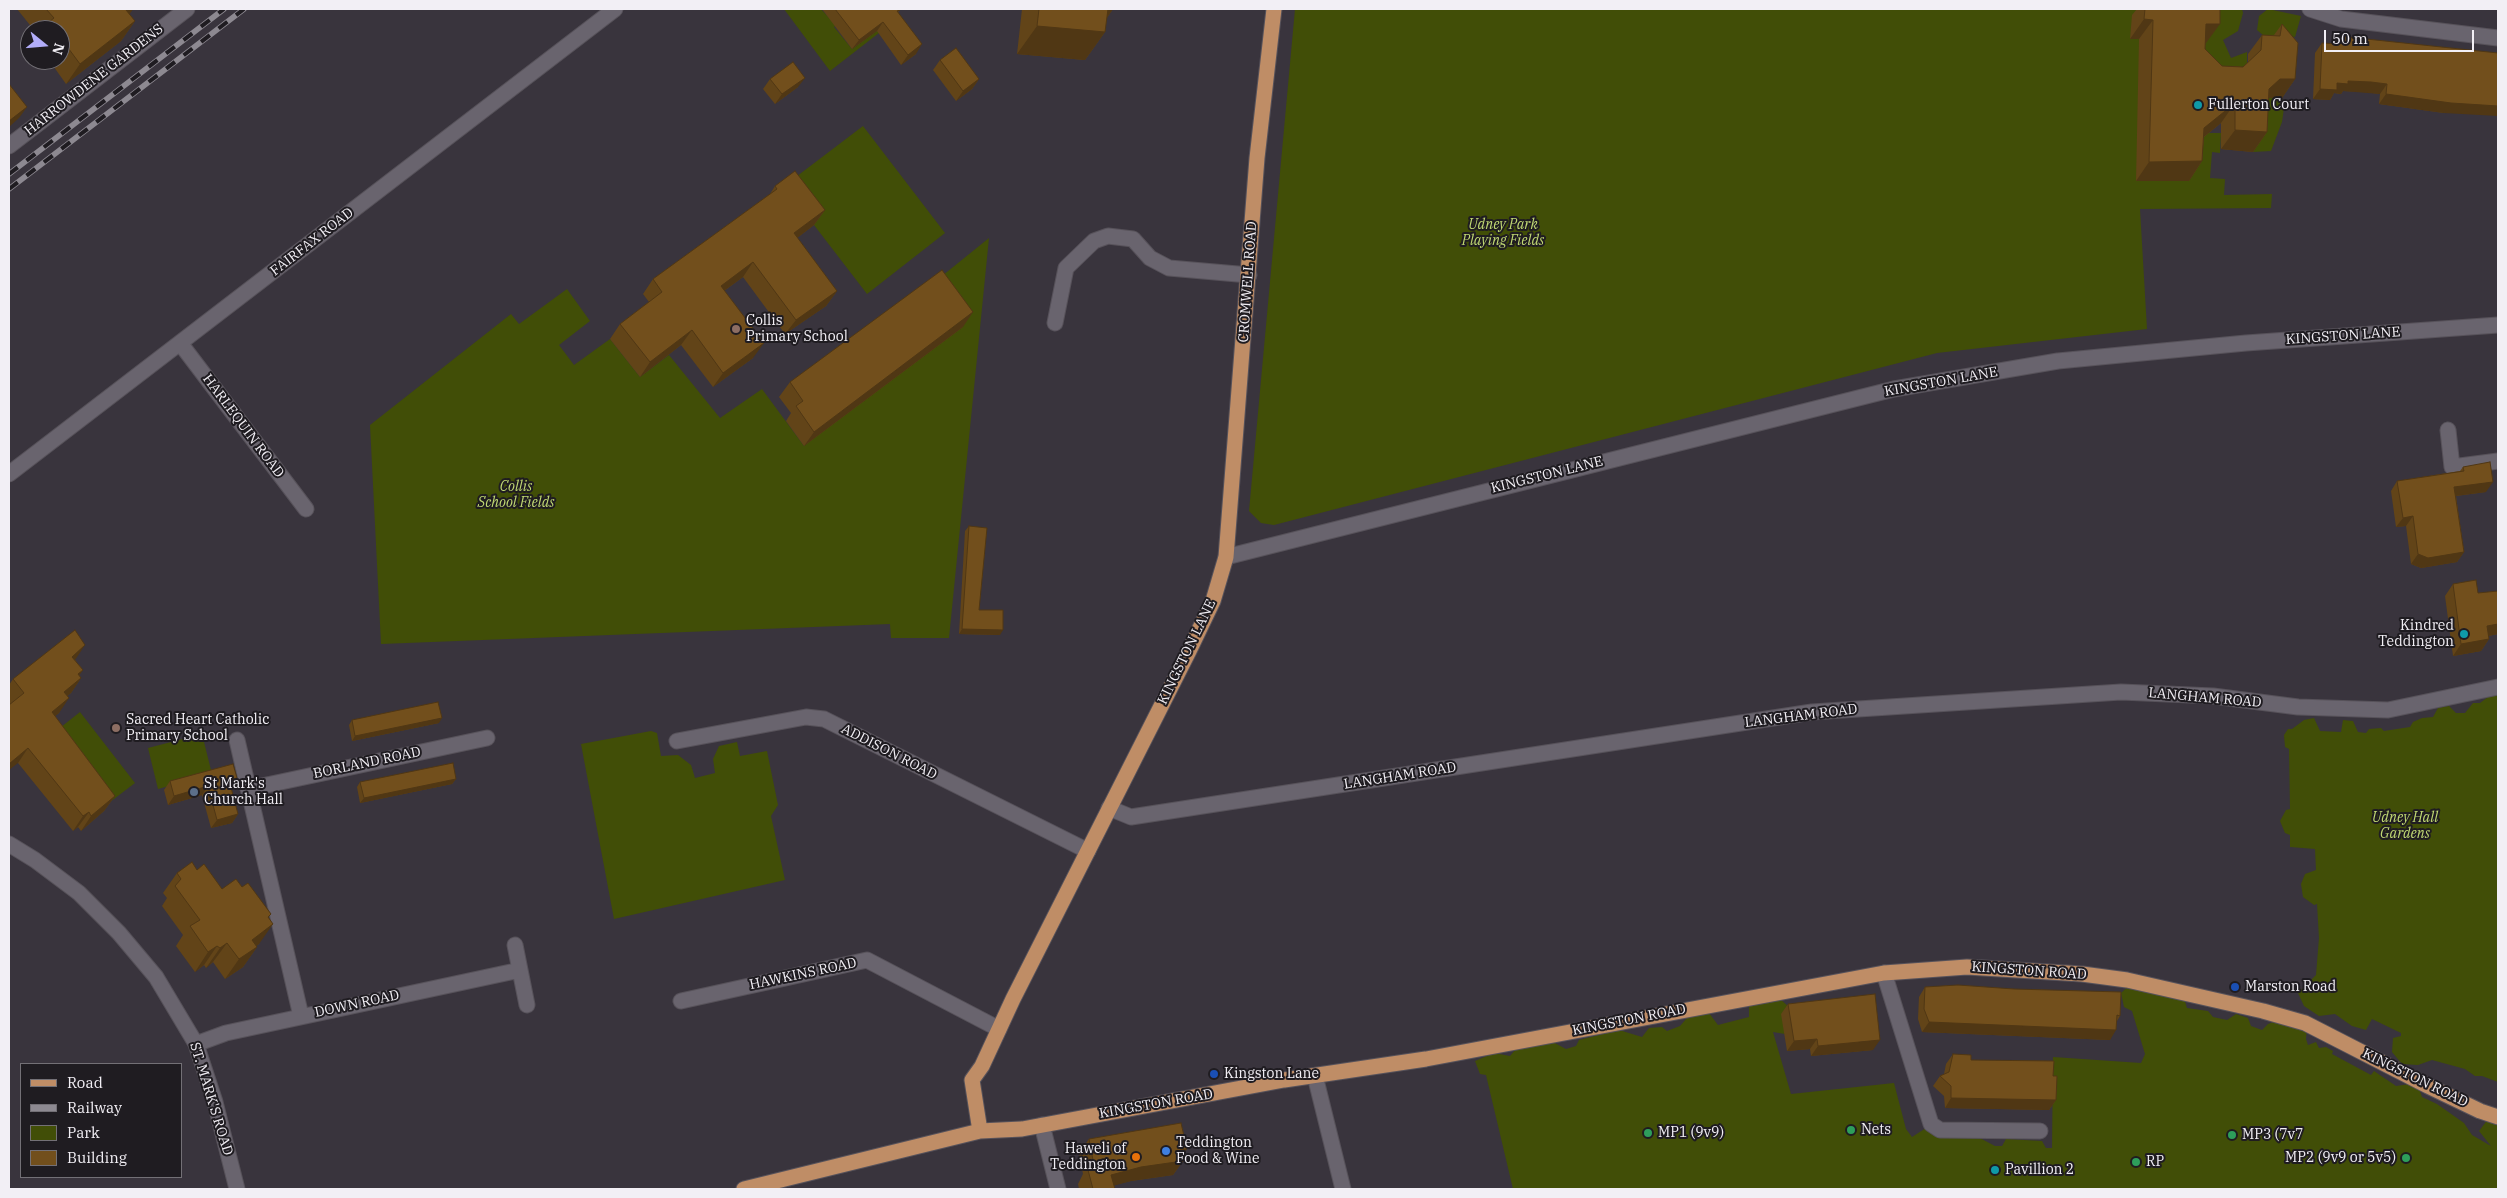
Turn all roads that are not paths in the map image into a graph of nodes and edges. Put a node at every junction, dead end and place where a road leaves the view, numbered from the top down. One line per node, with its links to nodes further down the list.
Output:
1 (615, 9): 10 (street, FAIRFAX ROAD)
2 (1274, 9): 7 (main road, CROMWELL ROAD)
3 (2310, 9): 5 (street)
4 (180, 11): 6 (street, HARROWDENE GARDENS)
5 (2498, 38)
6 (9, 146)
7 (1249, 276): 8 (street); 15 (main road, CROMWELL ROAD)
8 (1055, 323)
9 (2498, 325): 15 (street, KINGSTON LANE)
10 (180, 344): 13 (street, FAIRFAX ROAD); 14 (street, HARLEQUIN ROAD)
11 (2448, 430): 12 (street)
12 (2498, 461)
13 (9, 474)
14 (306, 509)
15 (1226, 557): 21 (main road, KINGSTON LANE)
16 (2498, 687): 21 (street, LANGHAM ROAD)
17 (487, 738): 20 (street, BORLAND ROAD)
18 (236, 740): 20 (street)
19 (677, 741): 23 (street, ADDISON ROAD)
20 (248, 789): 29 (street)
21 (1109, 808): 23 (main road, KINGSTON LANE)
22 (9, 844): 31 (street, ST. MARK'S ROAD)
23 (1088, 851): 30 (main road, KINGSTON LANE)
24 (515, 945): 25 (street)
25 (520, 970): 28 (street); 29 (street, DOWN ROAD)
26 (1884, 973): 32 (main road, KINGSTON ROAD); 33 (main road, KINGSTON ROAD); 36 (street)
27 (680, 1001): 30 (street, HAWKINS ROAD)
28 (527, 1005)
29 (301, 1016): 31 (street, DOWN ROAD)
30 (999, 1029): 35 (main road, KINGSTON LANE)
31 (196, 1044): 38 (street, ST. MARK'S ROAD)
32 (1314, 1076): 34 (main road, KINGSTON ROAD); 41 (street)
33 (2498, 1117)
34 (1042, 1125): 35 (main road, KINGSTON ROAD); 40 (street)
35 (980, 1131): 37 (main road, KINGSTON ROAD)
36 (2040, 1132)
37 (786, 1184): 39 (main road, KINGSTON ROAD)
38 (236, 1189)
39 (744, 1189)
40 (1058, 1189)
41 (1343, 1189)

